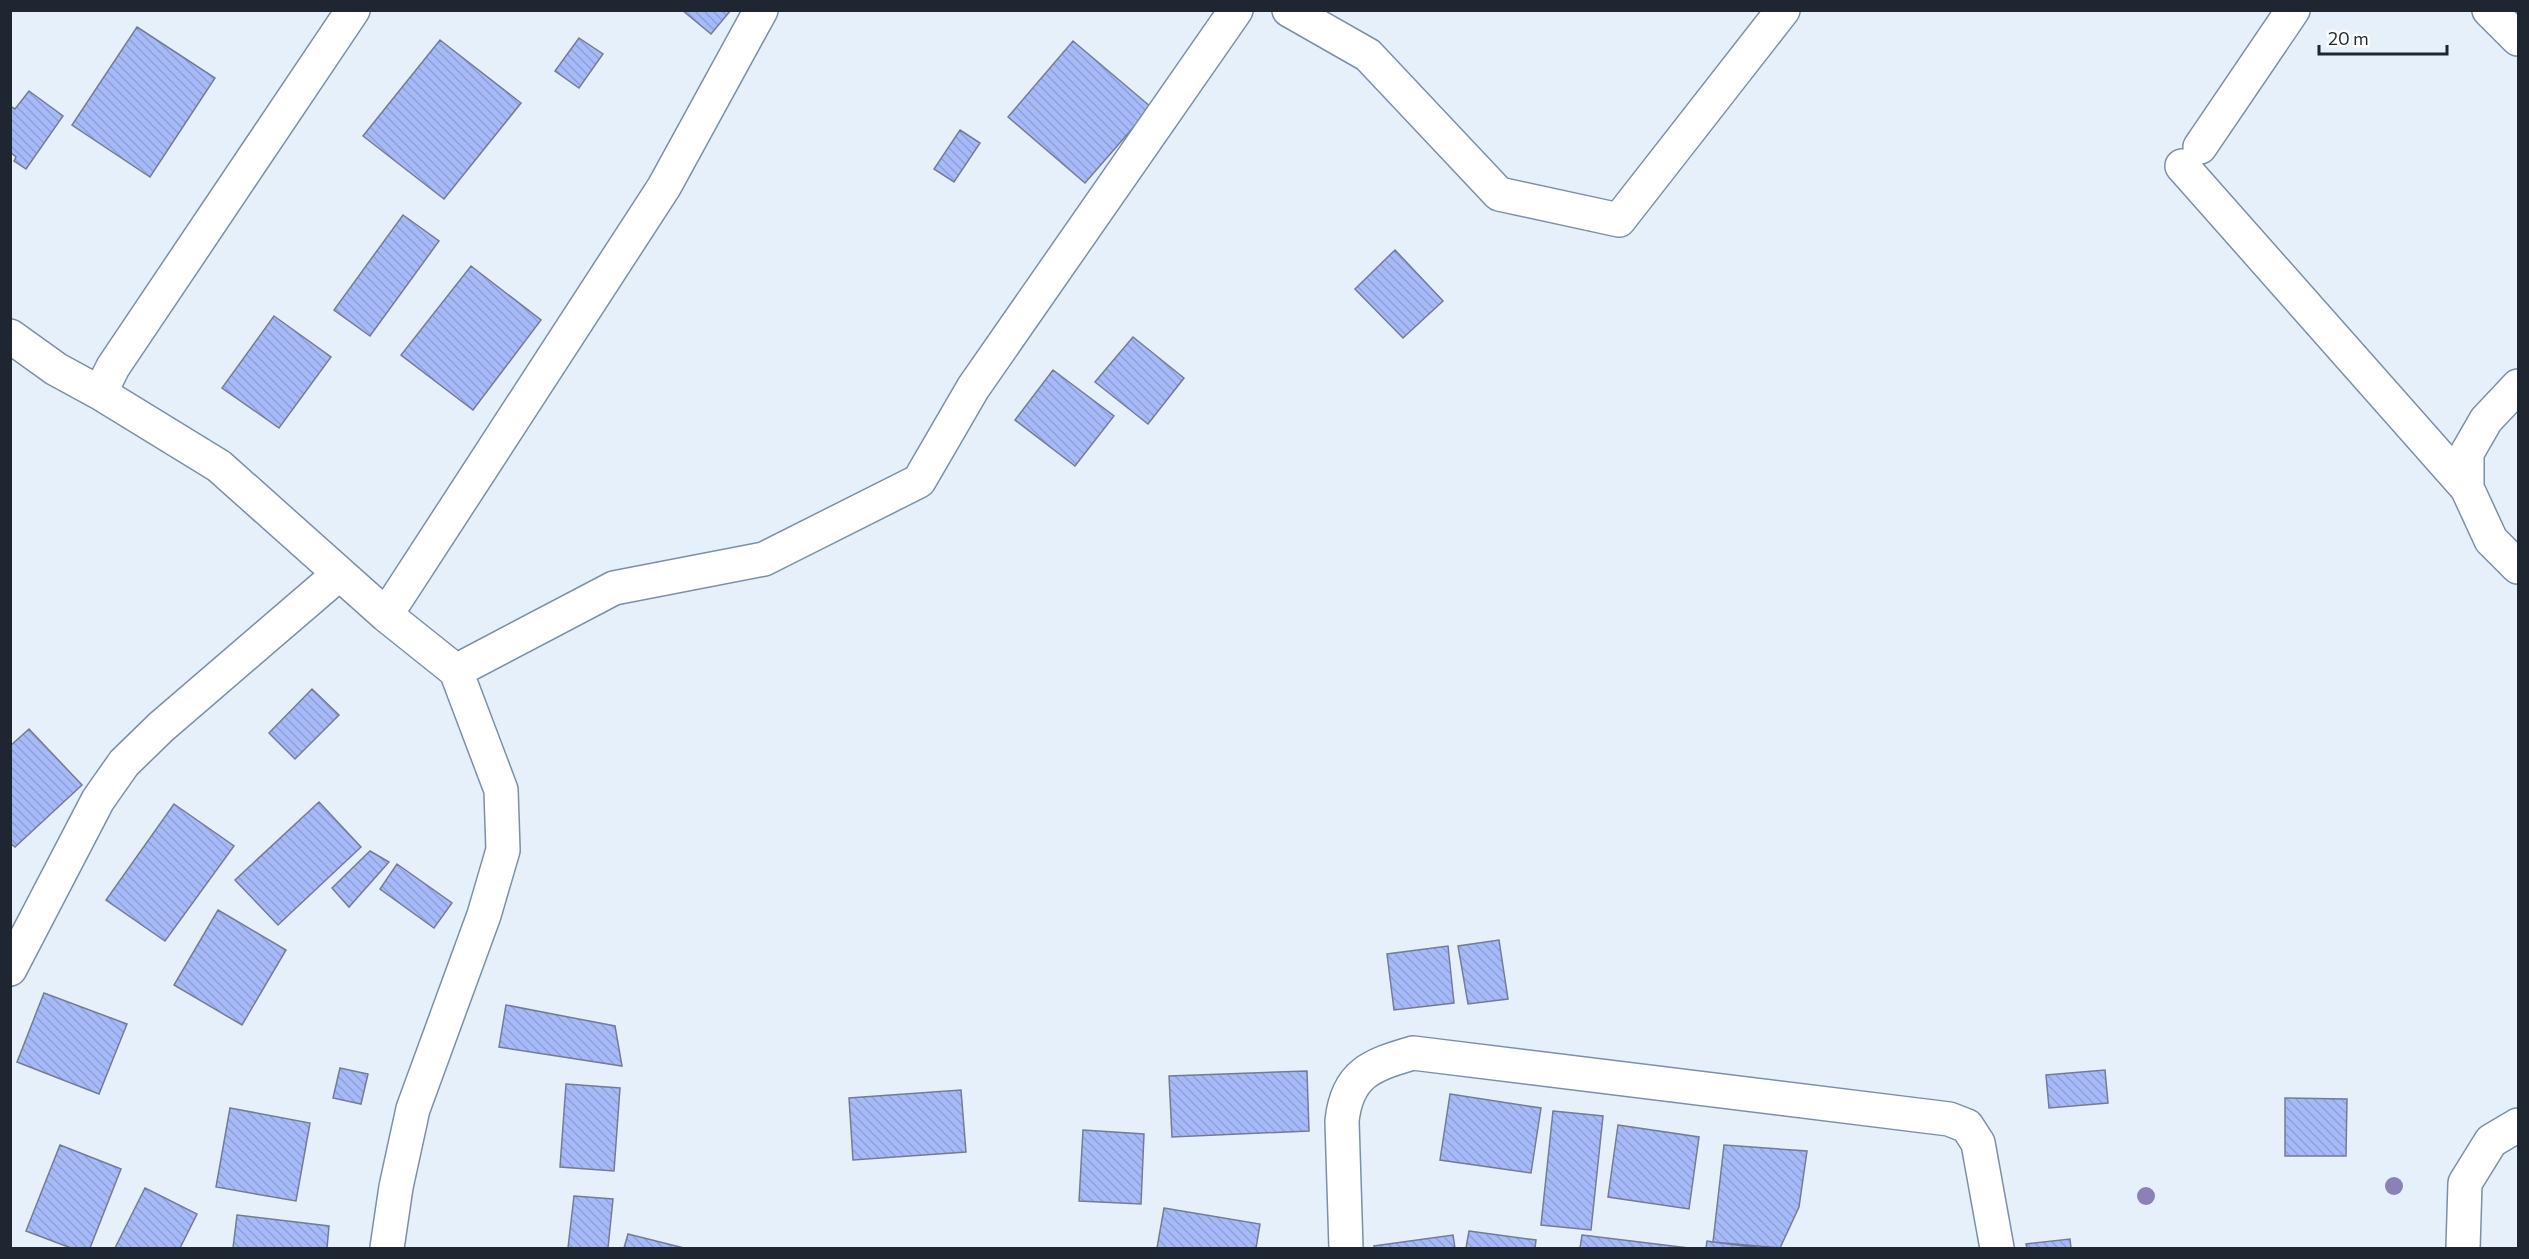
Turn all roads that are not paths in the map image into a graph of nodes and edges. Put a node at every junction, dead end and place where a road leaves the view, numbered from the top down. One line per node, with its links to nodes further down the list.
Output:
1 (353, 10): 11 (street)
2 (761, 10): 15 (street)
3 (1236, 10): 16 (street)
4 (1289, 10): 5 (street)
5 (1783, 10)
6 (2293, 10): 12 (street)
7 (2489, 10): 8 (street)
8 (2518, 39)
9 (10, 336): 11 (street)
10 (2518, 386): 12 (street)
11 (100, 393): 14 (street)
12 (2467, 488): 13 (street)
13 (2518, 567)
14 (339, 574): 15 (street); 17 (street)
15 (386, 615): 16 (street)
16 (456, 670): 19 (street)
17 (10, 969)
18 (2518, 1125): 22 (street)
19 (387, 1248)
20 (1346, 1248): 21 (street)
21 (1997, 1248)
22 (2463, 1248)

